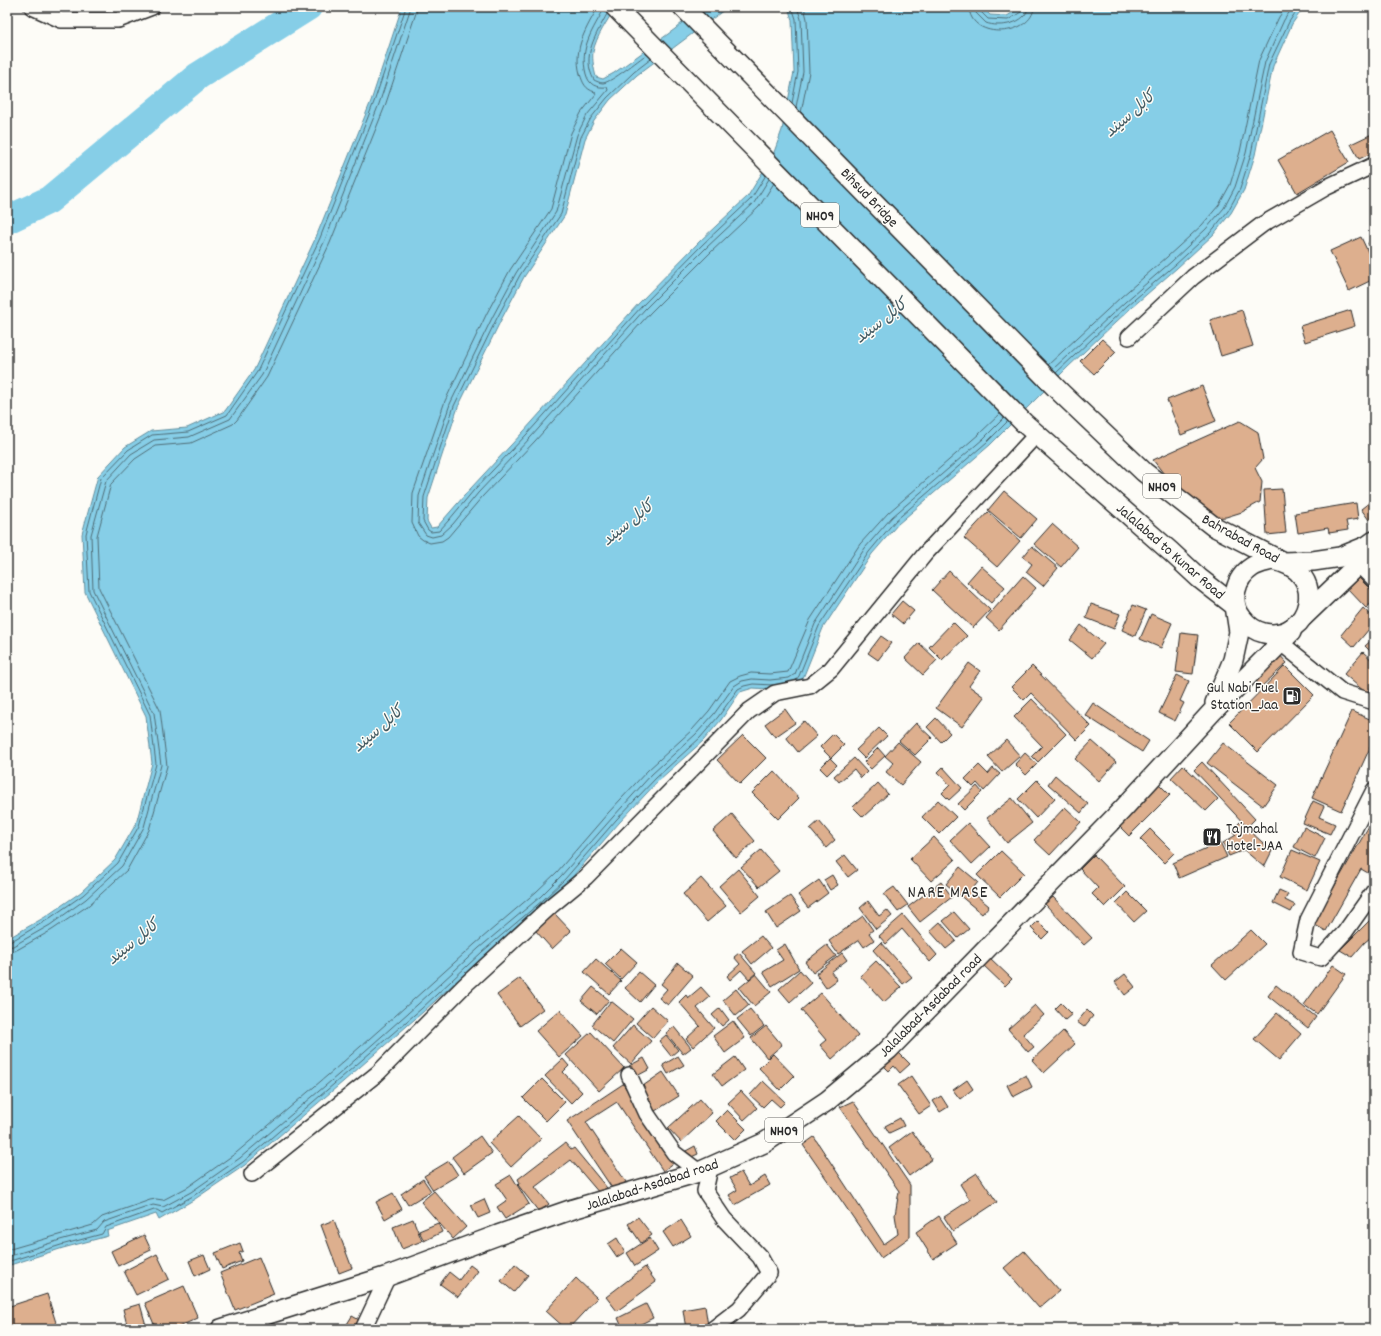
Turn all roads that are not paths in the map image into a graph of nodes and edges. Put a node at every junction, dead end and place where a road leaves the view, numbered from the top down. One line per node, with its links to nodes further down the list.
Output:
1 (32, 7): 2 (street)
2 (152, 7)
3 (615, 7): 8 (main road, NH09)
4 (683, 7): 7 (main road, Bihsud Bridge / NH09)
5 (1374, 165): 6 (street)
6 (1129, 337)
7 (1057, 387): 11 (main road, Bahrabad Road / NH09)
8 (1030, 429): 14 (main road, Jalalabad to Kunar Road / NH09); 23 (street)
9 (1374, 541): 11 (main road, Bahrabad Road)
10 (1374, 549): 12 (main road)
11 (1283, 562): 14 (main road, NH09); 15 (main road, NH09)
12 (1359, 564): 13 (street); 15 (main road)
13 (1374, 580)
14 (1235, 606): 15 (main road, NH09); 18 (main road, Jalalabad to Kunar Road / NH09)
15 (1298, 622): 16 (main road, NH09)
16 (1281, 643): 17 (street); 18 (main road, NH09)
17 (1374, 702)
18 (1212, 712): 22 (main road, Jalalabad-Asdabad road / NH09)
19 (1374, 790): 20 (street)
20 (1374, 891)
21 (629, 1075): 22 (street)
22 (704, 1170): 24 (main road, Jalalabad-Asdabad road / NH09); 27 (street)
23 (252, 1174)
24 (388, 1276): 25 (main road, Jalalabad-Asdabad road / NH09); 26 (street)
25 (221, 1329)
26 (364, 1329)
27 (713, 1329)

